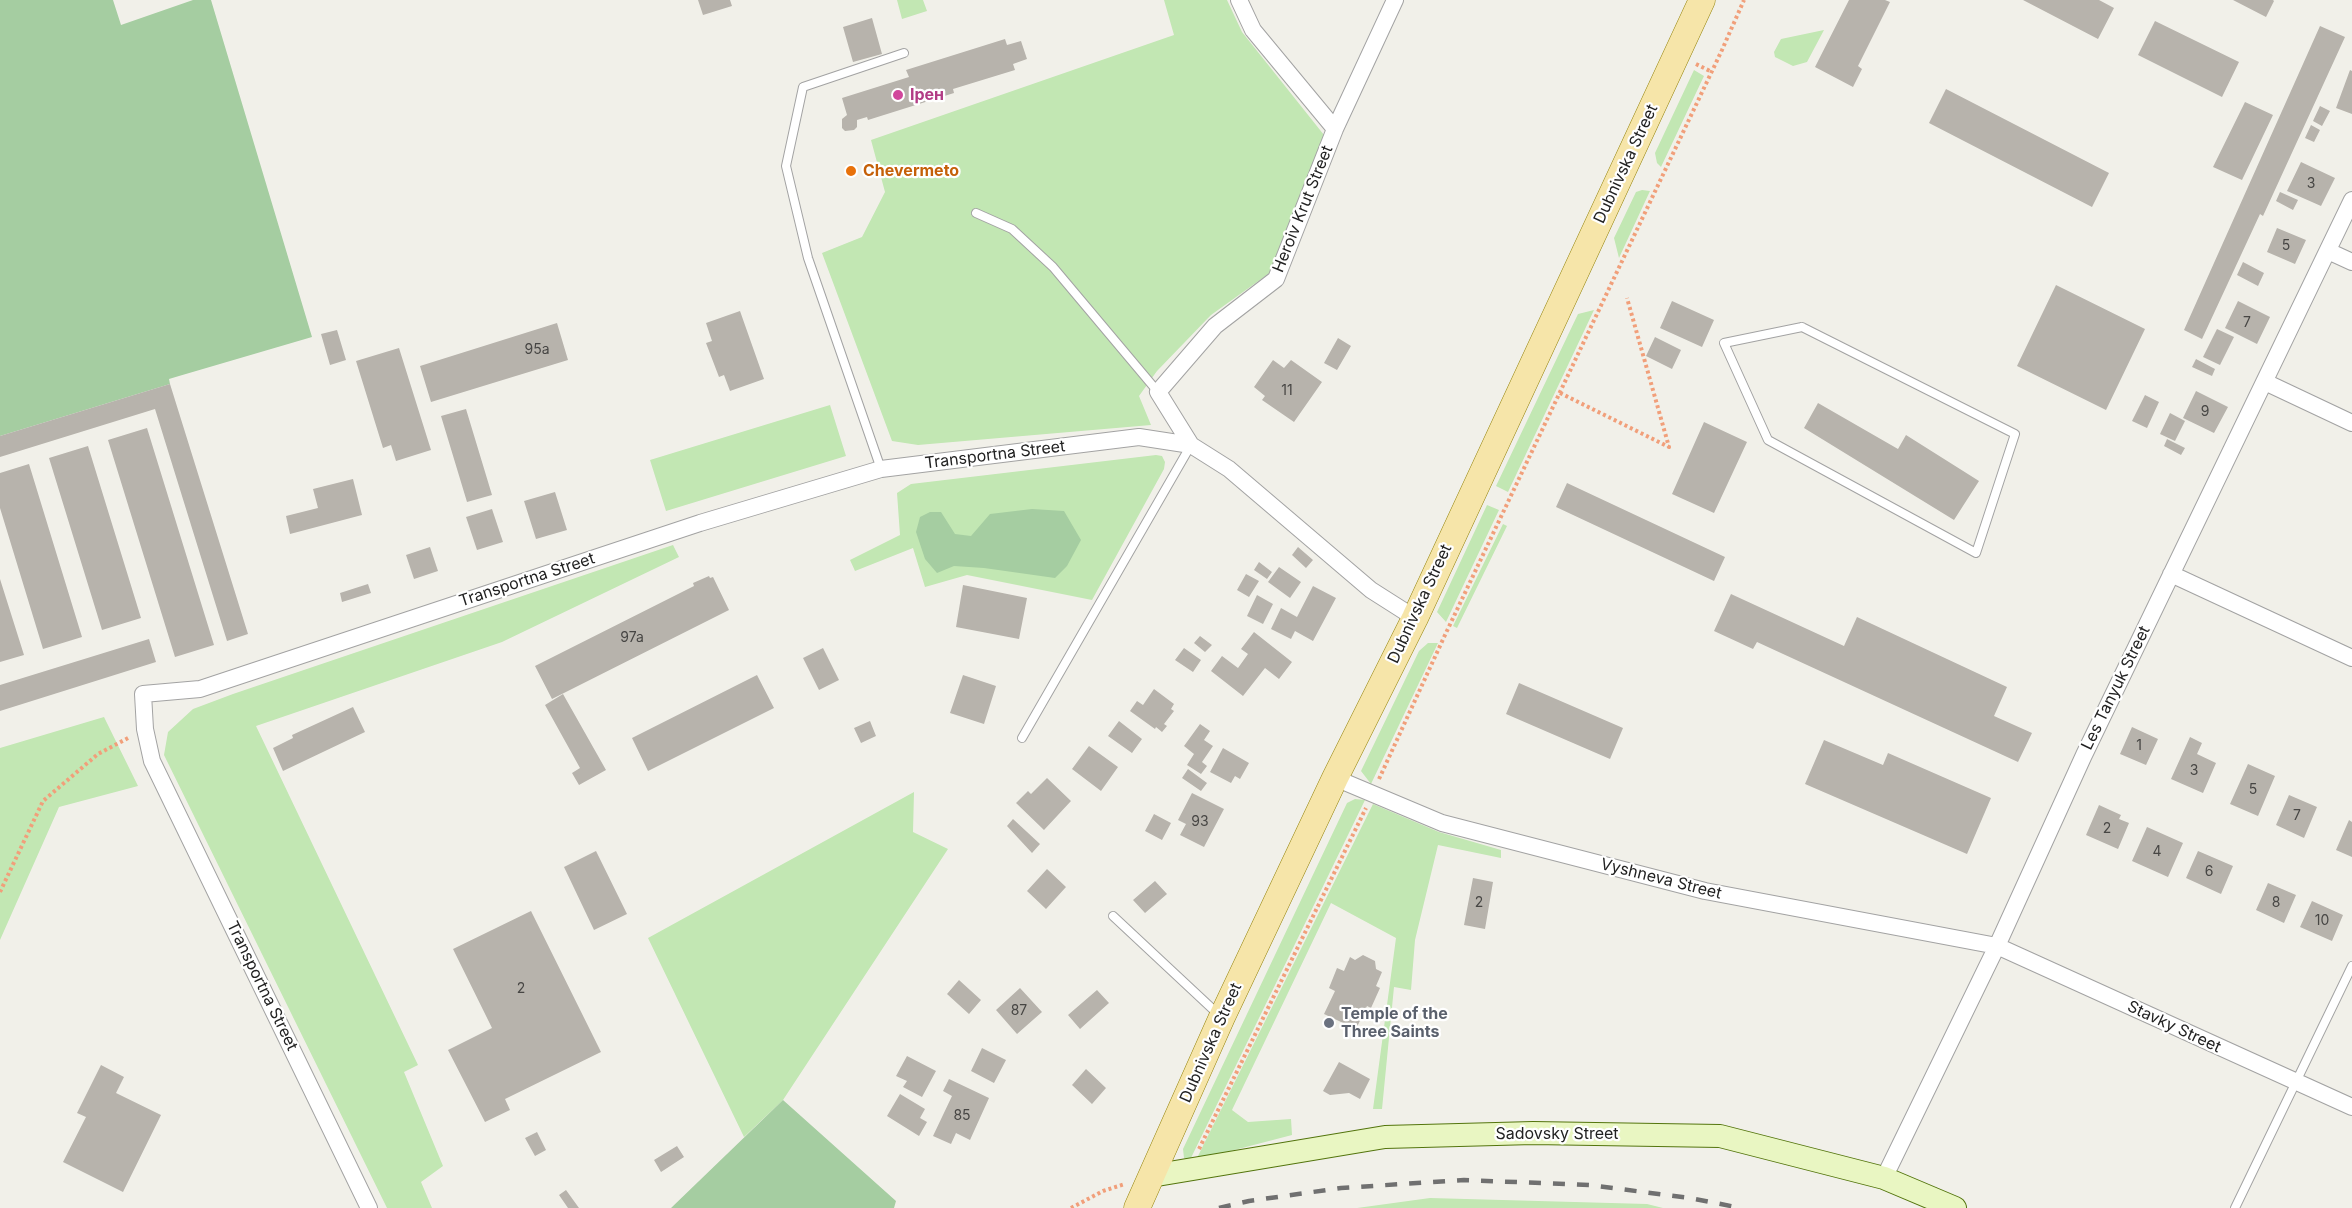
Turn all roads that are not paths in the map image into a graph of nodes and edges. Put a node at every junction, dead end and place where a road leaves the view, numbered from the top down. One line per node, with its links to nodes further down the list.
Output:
1 (1239, 0): 5 (street, Heroiv Krut Street)
2 (1395, 0): 5 (street, Heroiv Krut Street)
3 (1702, 0): 17 (main road, Dubnivska Street)
4 (904, 53): 15 (lane)
5 (1335, 129): 12 (street, Heroiv Krut Street)
6 (2352, 200): 8 (street, Les Tanyuk Street)
7 (976, 213): 12 (lane)
8 (2328, 251): 9 (street); 11 (street, Les Tanyuk Street)
9 (2352, 262)
10 (1724, 343): 10 (lane)
11 (2265, 382): 13 (street); 16 (street, Les Tanyuk Street)
12 (1158, 392): 14 (street)
13 (2352, 423)
14 (1191, 445): 15 (street, Transportna Street); 17 (street, Transportna Street); 19 (lane)
15 (881, 468): 29 (street, Transportna Street)
16 (2171, 574): 18 (street); 22 (street, Les Tanyuk Street)
17 (1415, 618): 20 (main road, Dubnivska Street)
18 (2352, 658)
19 (1022, 738)
20 (1335, 778): 22 (street, Vyshneva Street); 24 (main road, Dubnivska Street)
21 (1113, 916): 24 (lane)
22 (1997, 946): 25 (street, Stavky Street); 28 (street, Les Tanyuk Street)
23 (2352, 966): 25 (lane)
24 (1222, 1017): 27 (main road, Dubnivska Street)
25 (2296, 1082): 26 (street, Stavky Street); 32 (lane)
26 (2352, 1107)
27 (1151, 1176): 28 (street, Sadovsky Street); 30 (main road, Dubnivska Street)
28 (1884, 1178): 31 (street, Sadovsky Street)
29 (369, 1208)
30 (1137, 1208)
31 (1955, 1208)
32 (2235, 1208)

